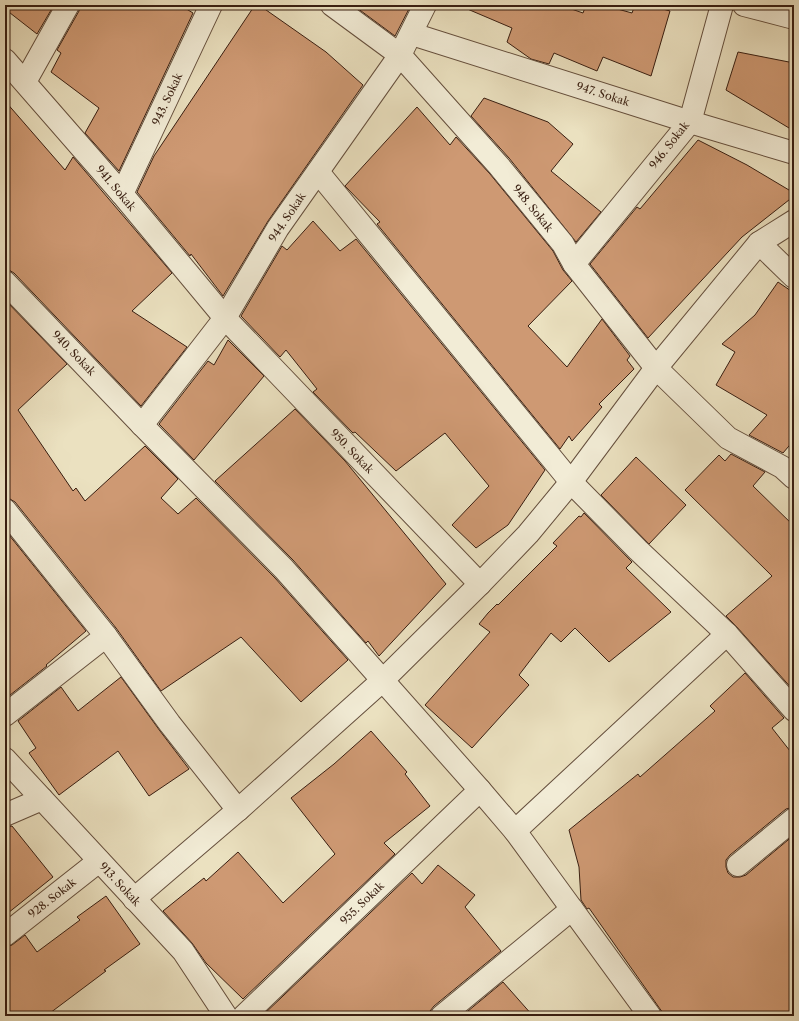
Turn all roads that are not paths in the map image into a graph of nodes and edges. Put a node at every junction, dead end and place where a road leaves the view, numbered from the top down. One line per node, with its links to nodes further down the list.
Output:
1 (68, 5): 11 (street)
2 (211, 5): 15 (street, 943. Sokak)
3 (332, 5): 9 (street, 948. Sokak)
4 (425, 5): 8 (street, 944. Sokak)
5 (722, 5): 12 (street, 946. Sokak)
6 (744, 5): 7 (street)
7 (794, 18)
8 (412, 34): 9 (street, 944. Sokak); 12 (street, 947. Sokak)
9 (400, 55): 14 (street, 944. Sokak); 18 (street, 948. Sokak)
10 (5, 60): 11 (street, 941. Sokak)
11 (25, 82): 15 (street, 941. Sokak)
12 (690, 122): 13 (street, 947. Sokak); 18 (street, 946. Sokak)
13 (794, 153)
14 (318, 172): 21 (street, 944. Sokak); 25 (street)
15 (122, 194): 21 (street, 941. Sokak)
16 (794, 221): 17 (street)
17 (759, 243): 19 (street); 22 (street)
18 (574, 264): 22 (street, 948. Sokak)
19 (794, 277)
20 (5, 282): 23 (street, 940. Sokak)
21 (225, 318): 23 (street, 944. Sokak); 27 (street, 950. Sokak)
22 (656, 368): 24 (street, 948. Sokak); 25 (street)
23 (142, 425): 30 (street, 940. Sokak)
24 (794, 478)
25 (571, 482): 27 (street); 28 (street)
26 (5, 510): 29 (street)
27 (480, 584): 30 (street)
28 (727, 634): 31 (street); 39 (street)
29 (106, 636): 32 (street); 36 (street)
30 (383, 680): 34 (street, 940. Sokak); 36 (street)
31 (794, 710)
32 (5, 715)
33 (5, 759): 35 (street, 913. Sokak)
34 (480, 790): 39 (street, 940. Sokak); 46 (street, 955. Sokak)
35 (42, 799): 37 (street); 40 (street, 913. Sokak)
36 (238, 810): 42 (street)
37 (5, 815)
38 (794, 819): 41 (street)
39 (514, 831): 43 (street, 940. Sokak)
40 (99, 861): 42 (street, 913. Sokak); 44 (street, 928. Sokak)
41 (738, 865)
42 (134, 899): 45 (street, 913. Sokak)
43 (572, 909): 47 (street); 48 (street, 940. Sokak)
44 (5, 935)
45 (226, 1016)
46 (244, 1016)
47 (442, 1016)
48 (650, 1016)

